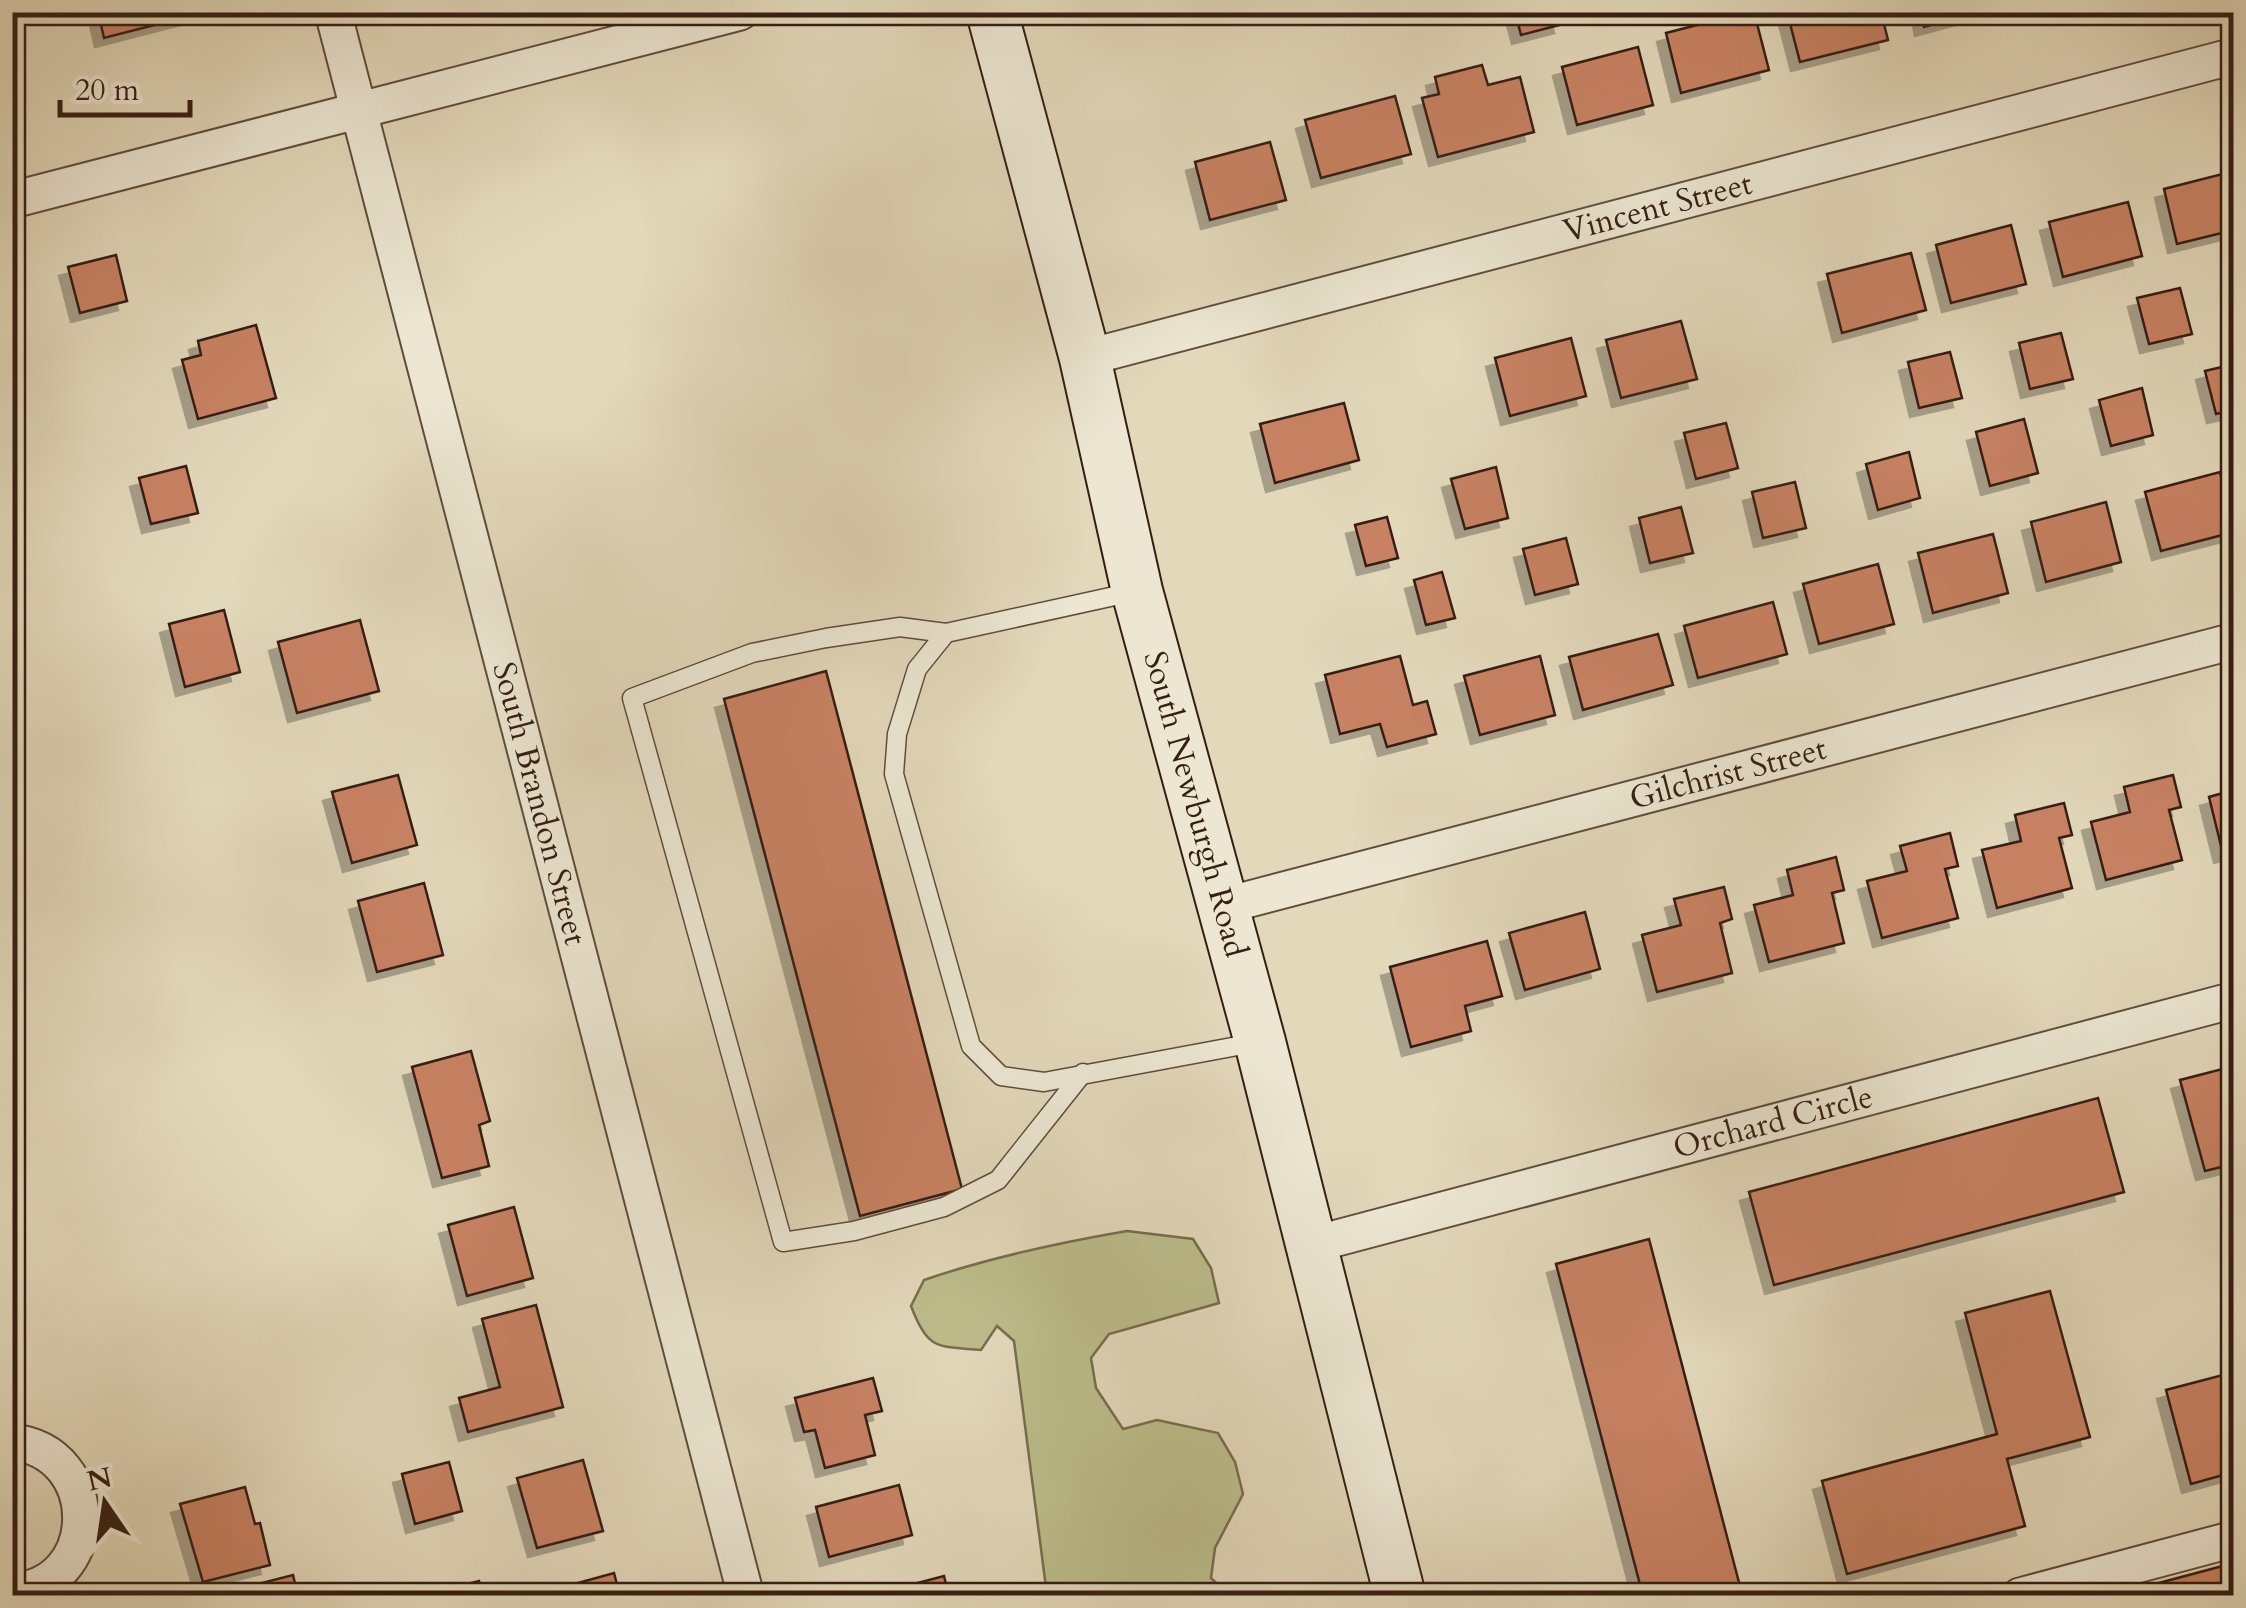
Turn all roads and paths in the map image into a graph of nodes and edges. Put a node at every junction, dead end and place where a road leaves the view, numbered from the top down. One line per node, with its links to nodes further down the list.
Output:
1 (333, 12): 5 (street, South Brandon Street)
2 (740, 12): 5 (street)
3 (992, 12): 7 (main road, South Newburgh Road)
4 (2234, 56): 7 (street, Vincent Street)
5 (360, 110): 6 (street); 19 (street, South Brandon Street)
6 (12, 200)
7 (1085, 358): 8 (main road, South Newburgh Road)
8 (1136, 591): 9 (lane); 11 (main road, South Newburgh Road)
9 (946, 633): 14 (lane); 14 (lane)
10 (2234, 642): 11 (street, Gilchrist Street)
11 (1224, 906): 13 (main road, South Newburgh Road)
12 (2234, 1000): 15 (street, Orchard Circle)
13 (1260, 1042): 14 (lane); 15 (main road, South Newburgh Road)
14 (1083, 1074)
15 (1312, 1244): 20 (main road, South Newburgh Road)
16 (12, 1442): 18 (street)
17 (2234, 1539): 21 (street)
18 (12, 1591)
19 (746, 1596)
20 (1400, 1596)
21 (2020, 1596)

